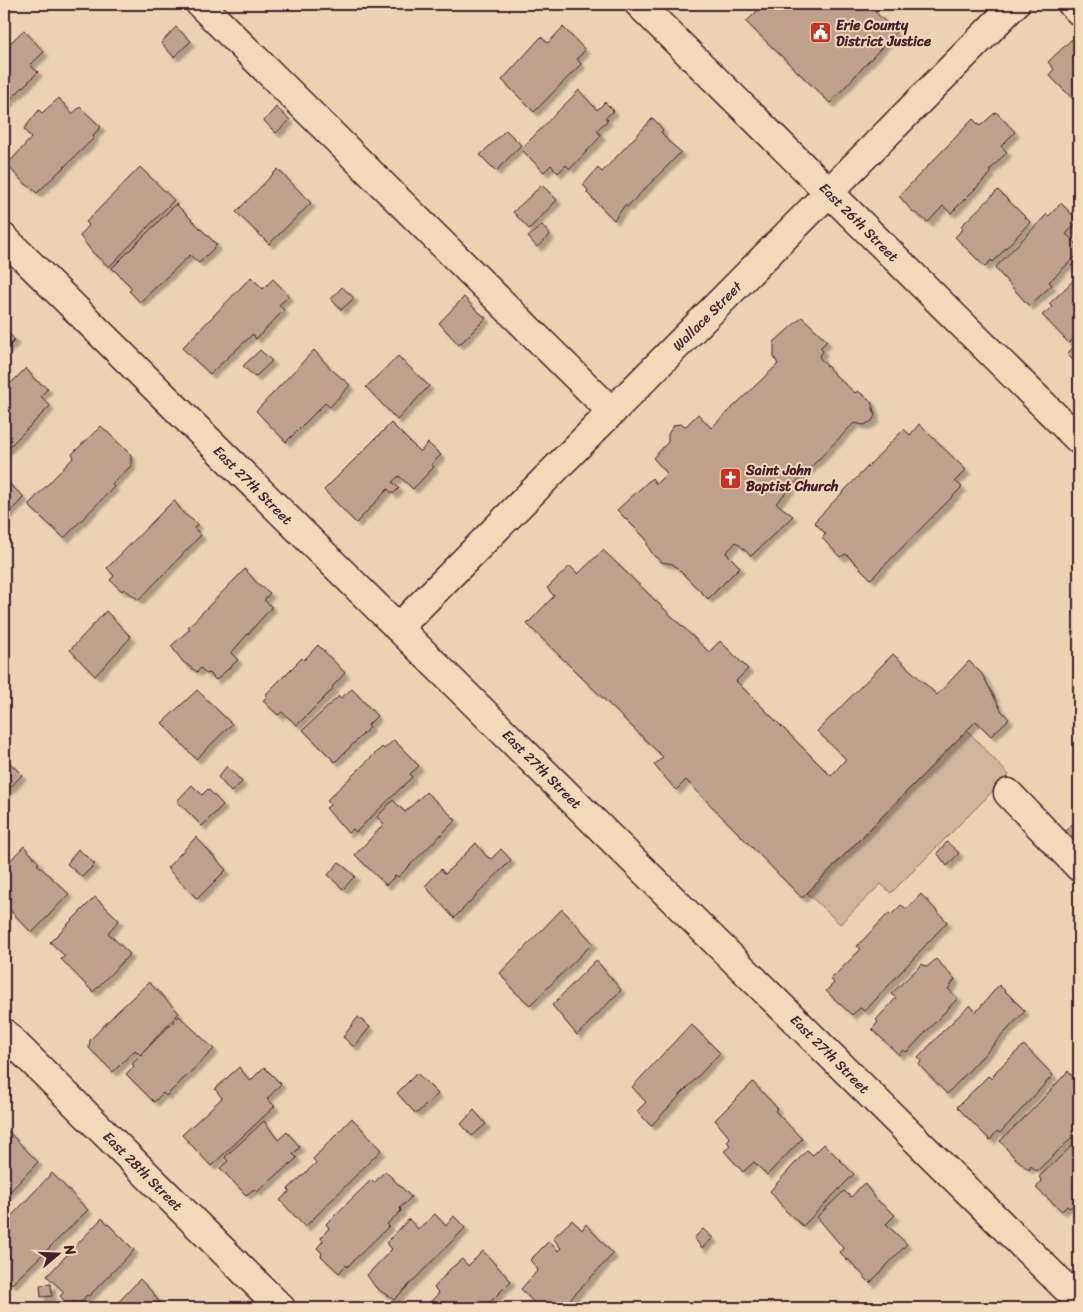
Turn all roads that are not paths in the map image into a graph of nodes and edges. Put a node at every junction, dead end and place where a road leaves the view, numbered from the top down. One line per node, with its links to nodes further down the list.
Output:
1 (200, 4): 8 (street)
2 (639, 4): 6 (street, East 26th Street)
3 (1015, 4): 6 (street, Wallace Street)
4 (1072, 4): 5 (street)
5 (1079, 11)
6 (829, 192): 8 (street, Wallace Street); 9 (street, East 26th Street)
7 (4, 238): 10 (street, East 27th Street)
8 (612, 412): 10 (street, Wallace Street)
9 (1079, 440)
10 (398, 628): 14 (street, East 27th Street)
11 (1008, 793): 12 (street)
12 (1079, 867)
13 (4, 1033): 15 (street, East 28th Street)
14 (1079, 1300)
15 (281, 1308)

